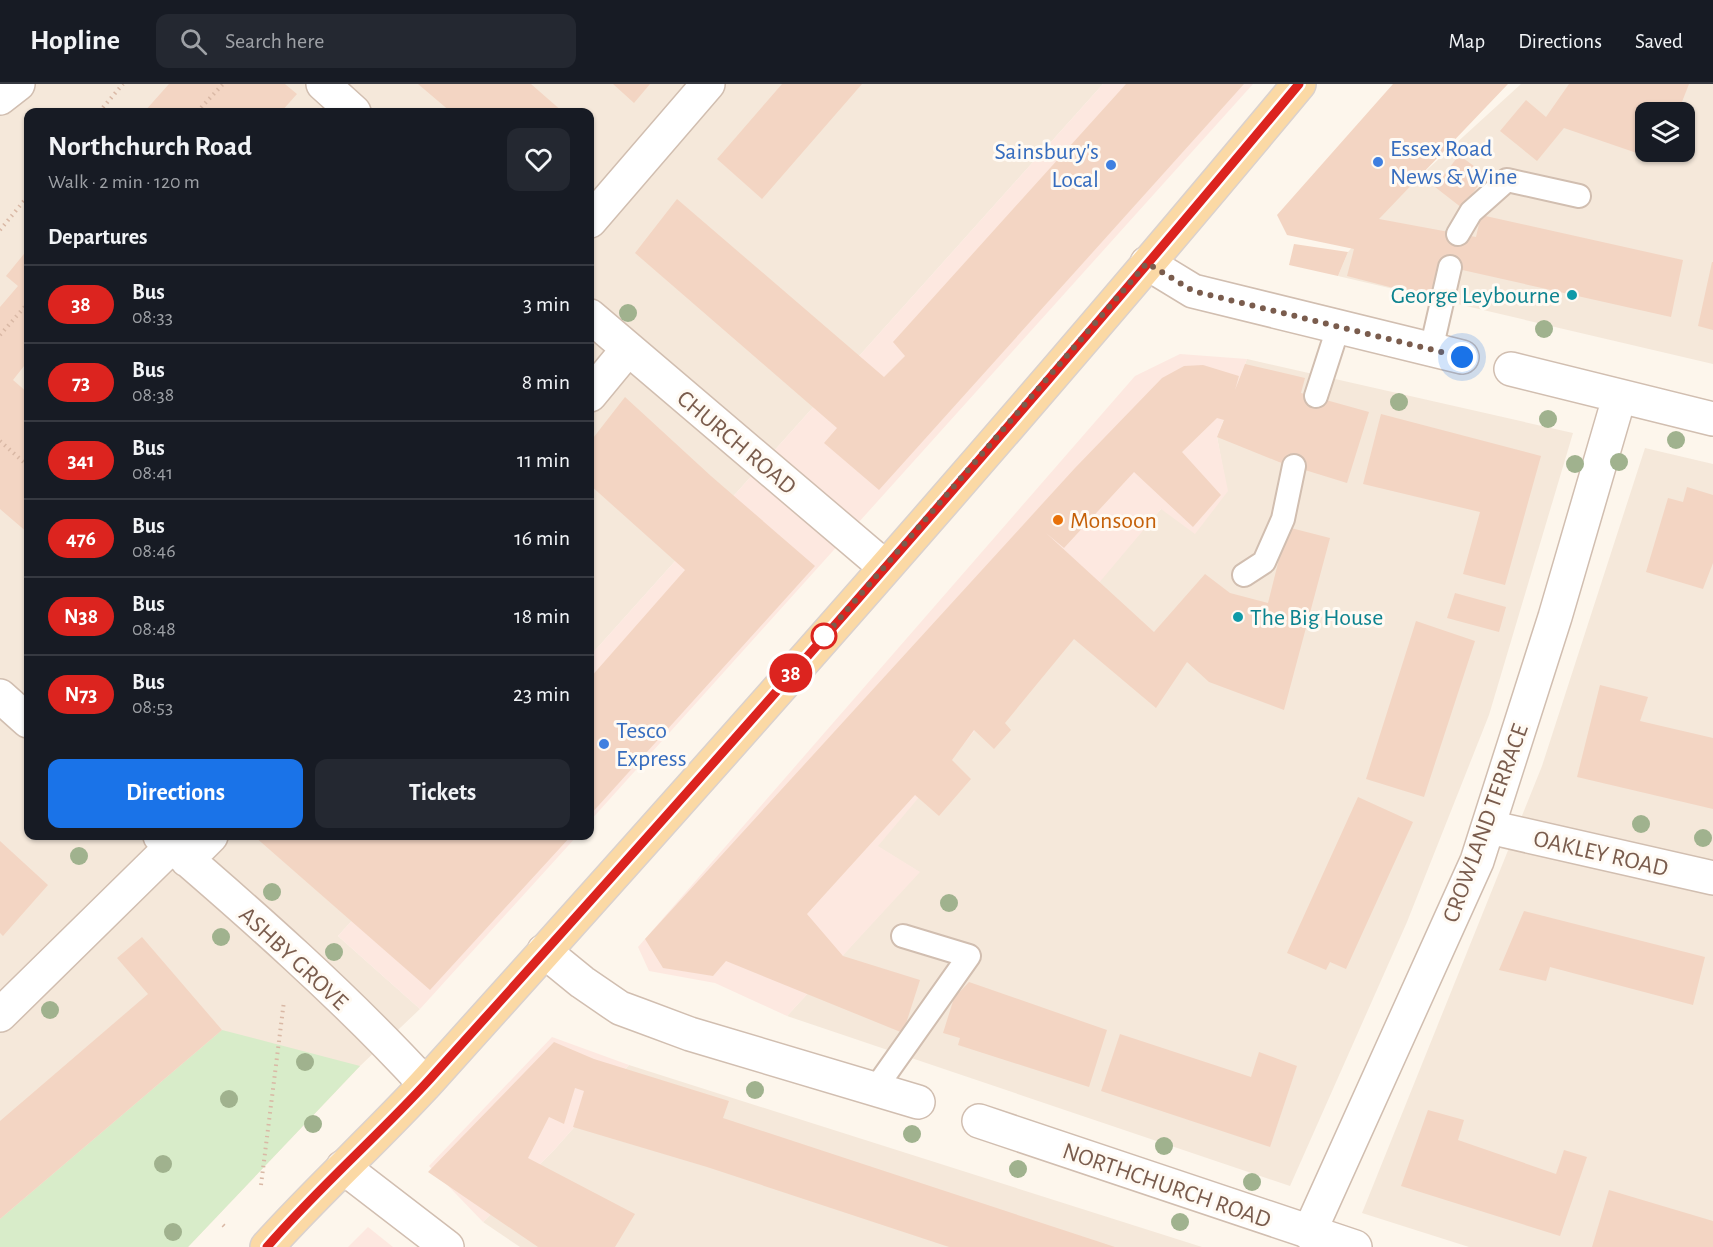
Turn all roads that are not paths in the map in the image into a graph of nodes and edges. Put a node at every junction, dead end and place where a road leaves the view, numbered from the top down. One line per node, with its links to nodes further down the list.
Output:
1 (18, 84): 5 (street)
2 (322, 84): 6 (street)
3 (708, 84): 8 (street)
4 (1299, 84): 10 (main road)
5 (0, 98)
6 (349, 108)
7 (1579, 196): 9 (lane)
8 (594, 216)
9 (1458, 234)
10 (1147, 263): 13 (street); 23 (main road)
11 (1450, 267): 15 (lane)
12 (594, 319): 14 (street, CHURCH ROAD)
13 (1338, 328): 15 (street); 19 (lane)
14 (628, 349): 18 (street); 23 (street, CHURCH ROAD)
15 (1431, 350): 16 (street)
16 (1462, 357)
17 (1511, 369): 20 (street)
18 (594, 390)
19 (1316, 396)
20 (1619, 398): 21 (street); 27 (street, CROWLAND TERRACE)
21 (1713, 419)
22 (1294, 466): 24 (lane)
23 (885, 567): 32 (main road)
24 (1244, 575)
25 (0, 696): 26 (street)
26 (24, 717)
27 (1490, 827): 30 (street, OAKLEY ROAD); 39 (street, CROWLAND TERRACE)
28 (197, 840): 29 (street)
29 (173, 847): 33 (street); 34 (street, ASHBY GROVE)
30 (1713, 878)
31 (903, 936): 35 (lane)
32 (544, 951): 34 (main road); 35 (street)
33 (0, 1016)
34 (425, 1084): 38 (main road)
35 (875, 1089): 36 (street)
36 (918, 1102)
37 (979, 1121): 39 (street, NORTHCHURCH ROAD)
38 (343, 1167): 40 (main road); 41 (street)
39 (1309, 1233): 42 (street, NORTHCHURCH ROAD)
40 (267, 1247)
41 (447, 1247)
42 (1355, 1247)

